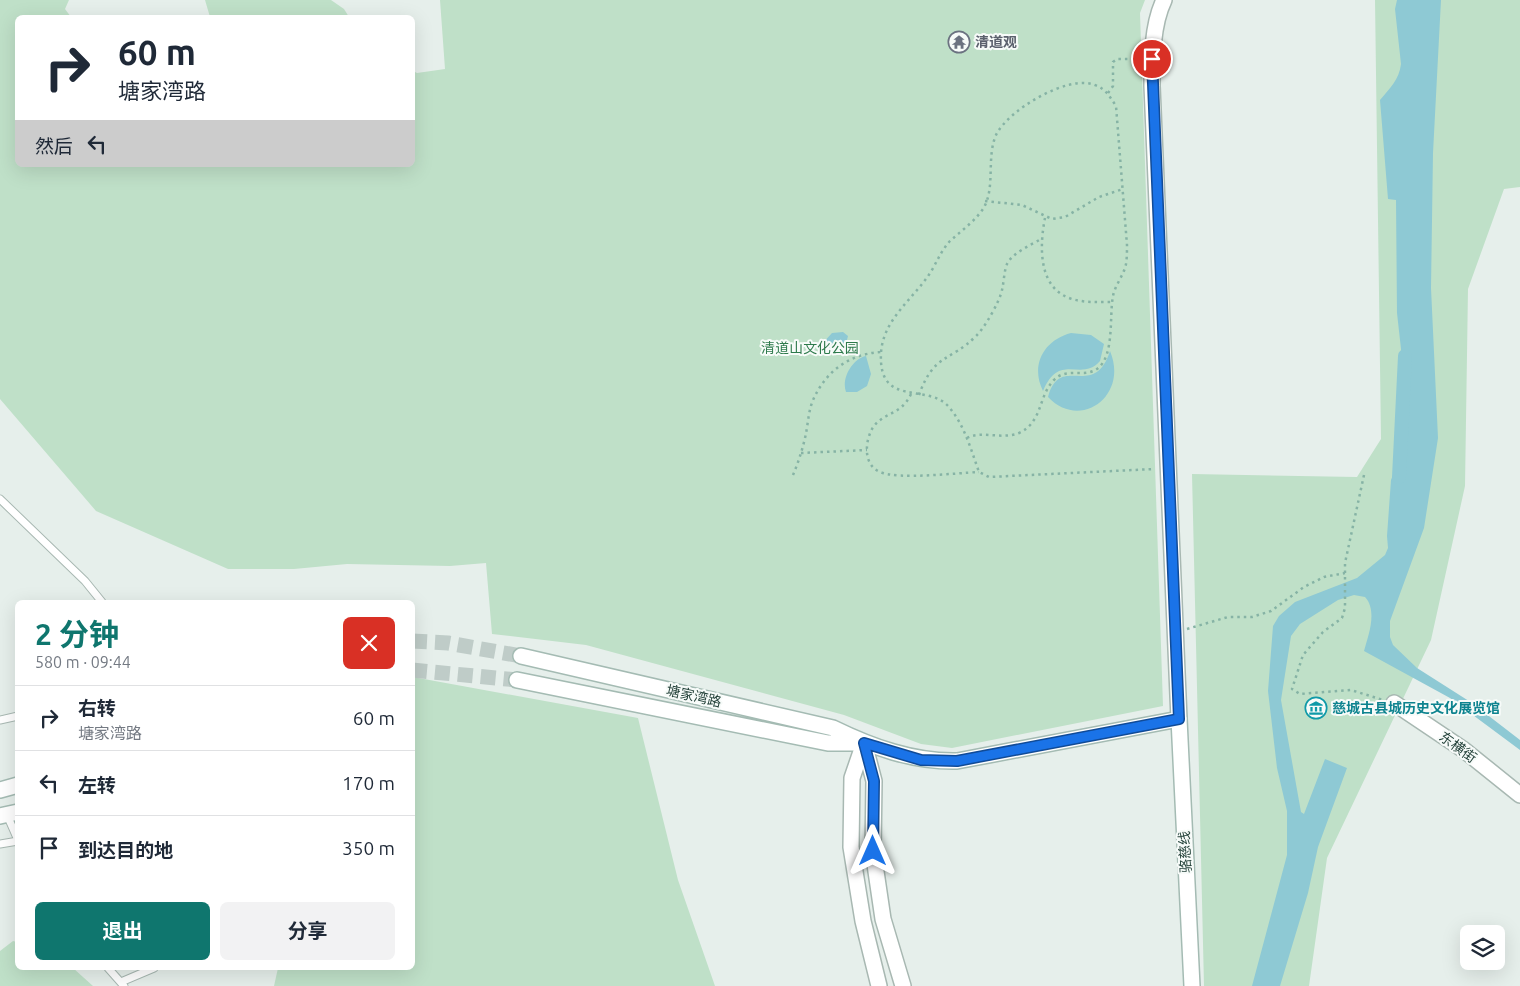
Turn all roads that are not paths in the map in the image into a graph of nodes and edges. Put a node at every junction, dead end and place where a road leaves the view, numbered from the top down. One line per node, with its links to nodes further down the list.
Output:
1 (1164, 0): 8 (street, 骆慈线)
2 (0, 499): 3 (lane)
3 (100, 600)
4 (521, 656): 10 (street, 塘家湾路)
5 (517, 680): 10 (street, 塘家湾路)
6 (1394, 703): 13 (street, 东横街)
7 (15, 717): 9 (lane)
8 (1179, 719): 10 (street, 塘家湾路); 23 (street, 骆慈线)
9 (0, 720)
10 (864, 743): 21 (street); 22 (street)
11 (15, 786): 12 (street)
12 (0, 790)
13 (1520, 795)
14 (8, 814): 15 (lane)
15 (15, 832)
16 (15, 841): 17 (lane)
17 (0, 844)
18 (110, 970): 20 (lane)
19 (150, 970): 20 (lane)
20 (122, 984)
21 (879, 986)
22 (903, 986)
23 (1192, 986)

